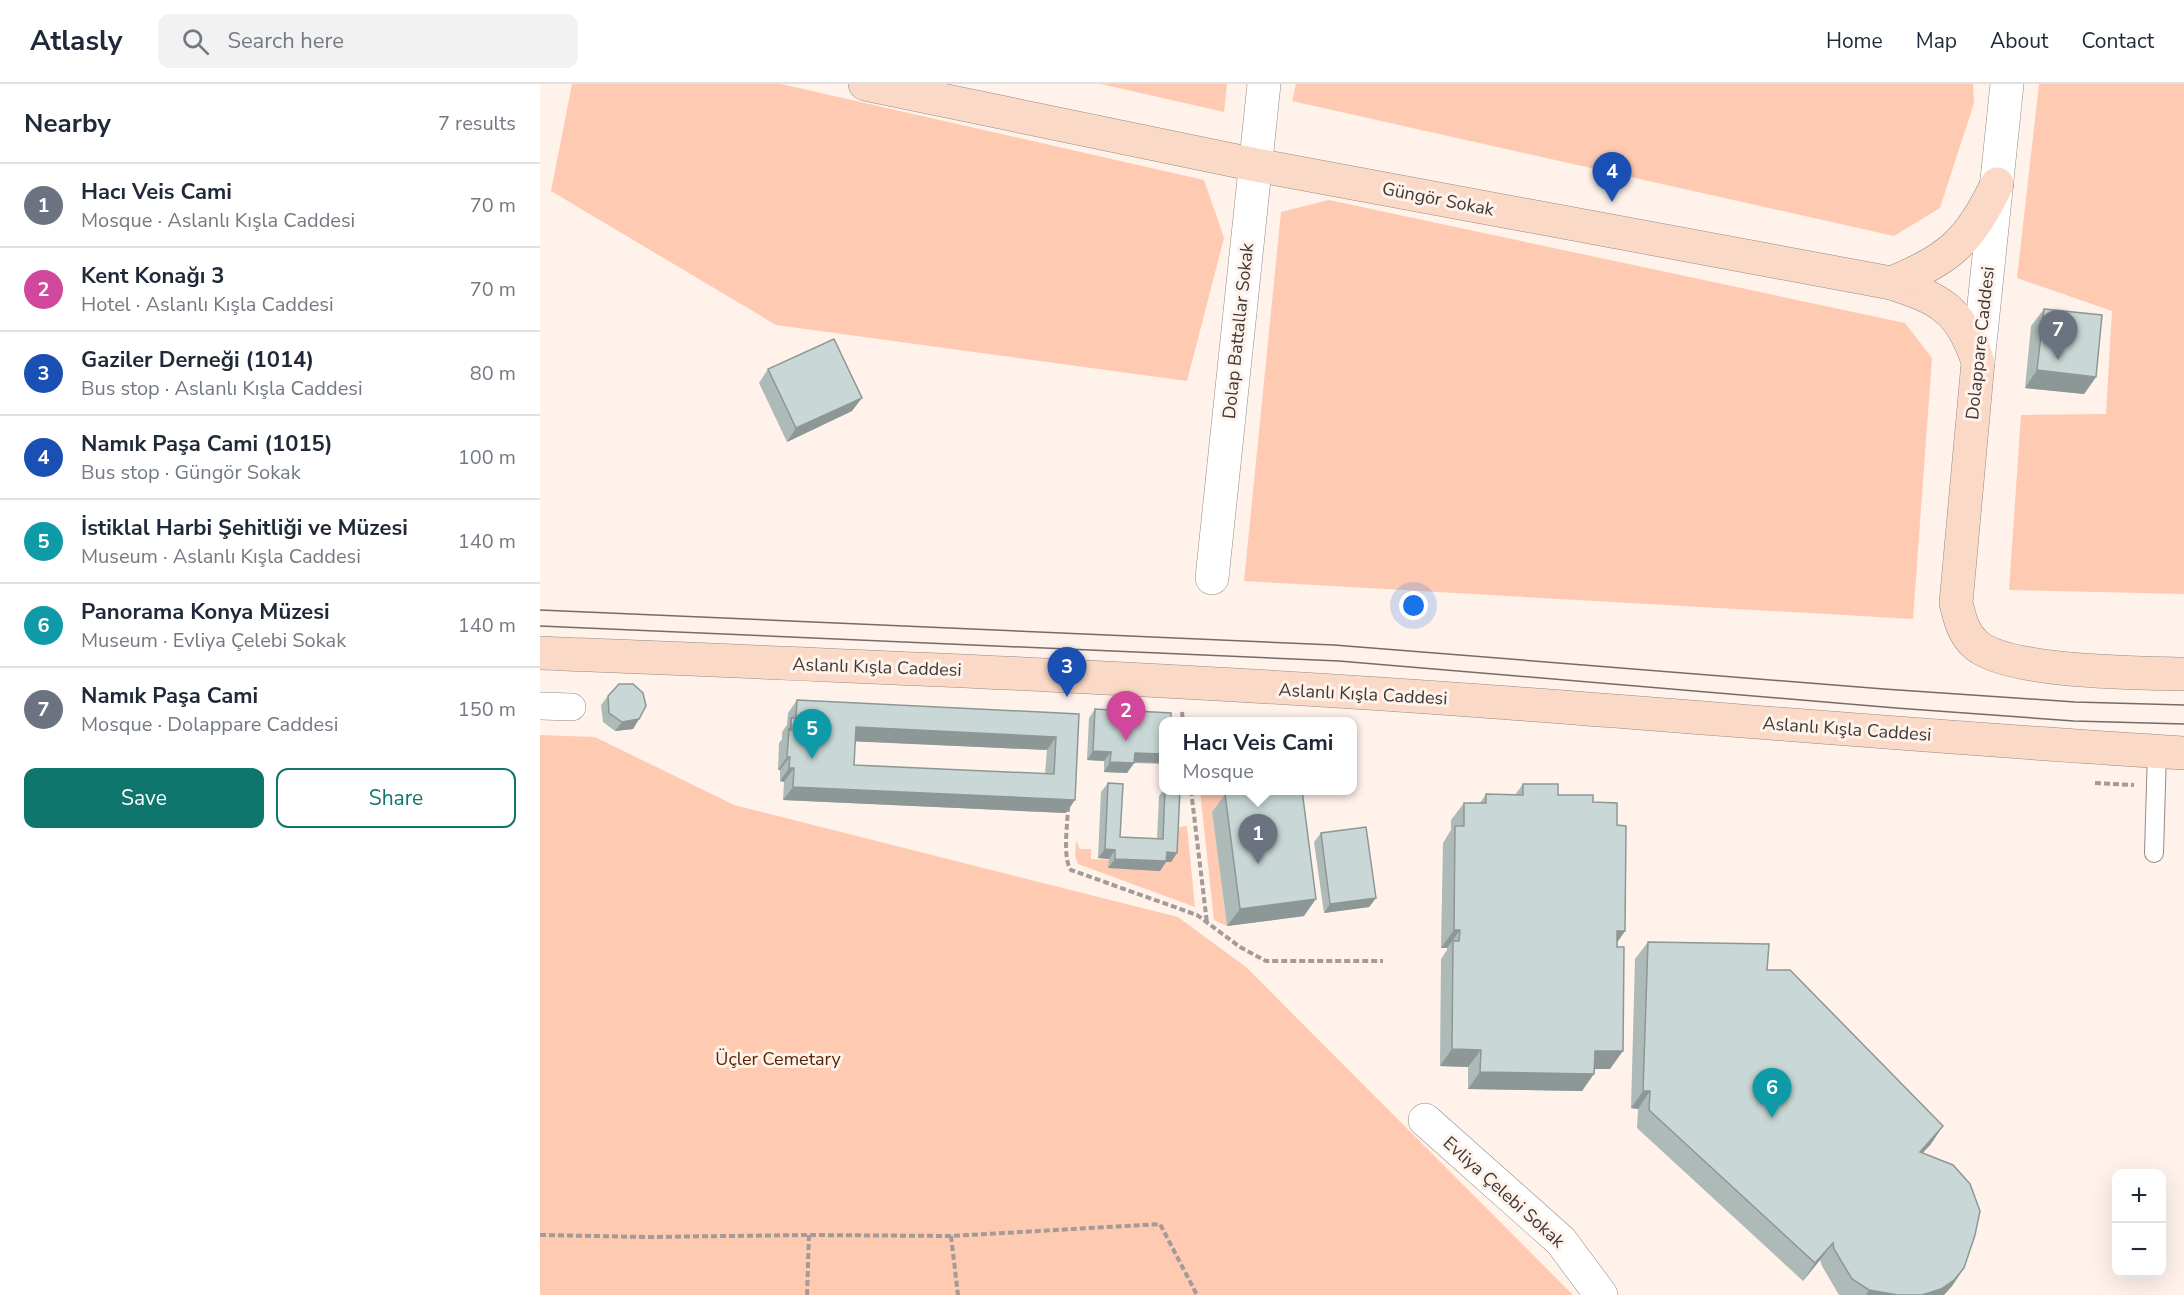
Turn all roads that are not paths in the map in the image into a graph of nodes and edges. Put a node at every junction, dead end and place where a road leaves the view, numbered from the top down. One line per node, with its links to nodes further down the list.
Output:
1 (865, 84): 4 (main road, Güngör Sokak)
2 (1264, 84): 4 (street, Dolap Battallar Sokak)
3 (2007, 84): 5 (street, Dolappare Caddesi)
4 (1256, 165): 6 (main road, Güngör Sokak); 8 (street, Dolap Battallar Sokak)
5 (1997, 184): 6 (main road); 7 (street, Dolappare Caddesi)
6 (1891, 283): 7 (main road, Güngör Sokak)
7 (1978, 362): 10 (main road, Dolappare Caddesi)
8 (1212, 578)
9 (540, 653): 13 (main road, Aslanlı Kışla Caddesi)
10 (2184, 674)
11 (540, 706): 12 (street)
12 (572, 707)
13 (2171, 752): 14 (lane)
14 (2154, 853)
15 (1425, 1120): 16 (street, Evliya Çelebi Sokak)
16 (1601, 1295)

